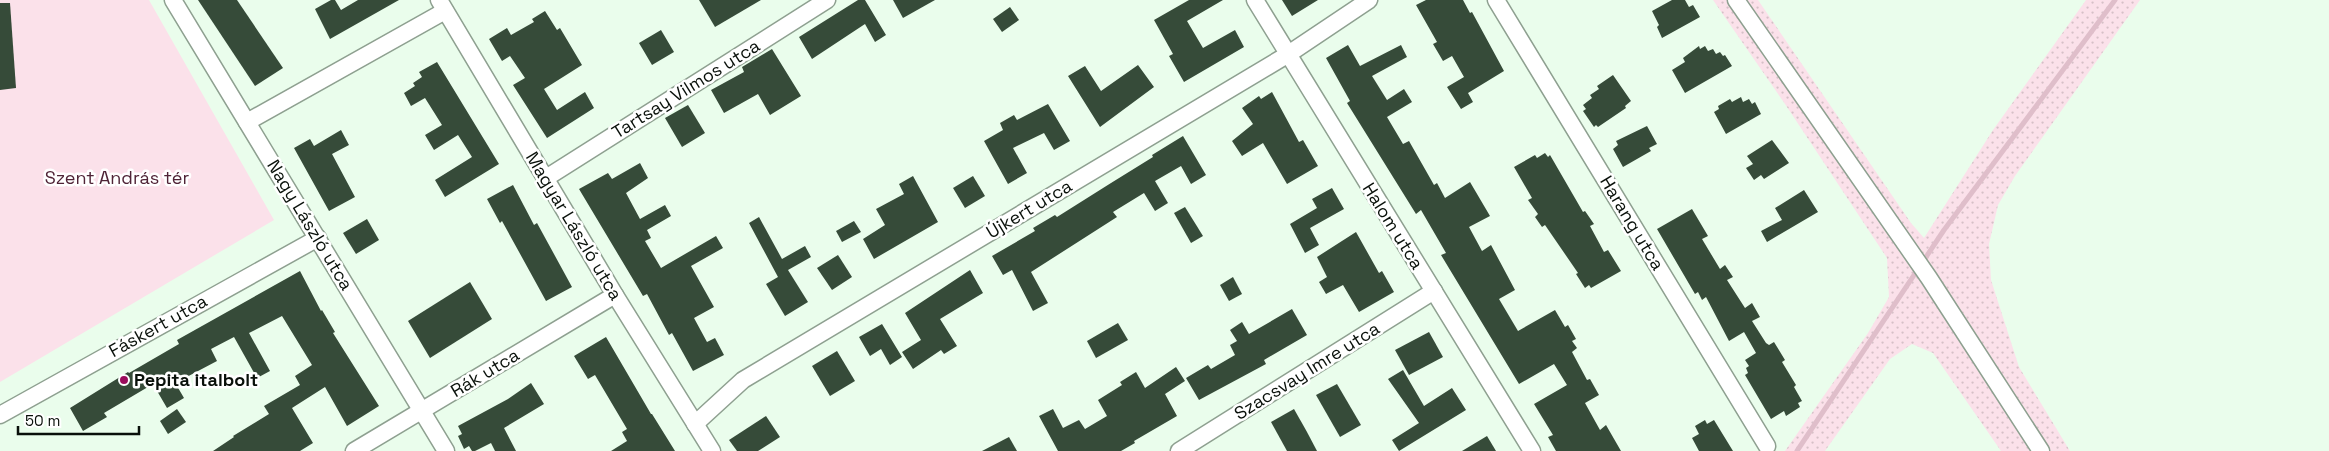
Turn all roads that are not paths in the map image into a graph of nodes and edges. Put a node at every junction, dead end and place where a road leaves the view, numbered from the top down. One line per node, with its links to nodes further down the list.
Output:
1 (173, 0): 9 (street, Nagy László utca)
2 (827, 0): 10 (street, Tartsay Vilmos utca)
3 (1254, 0): 8 (street, Halom utca)
4 (1369, 0): 8 (street, Újkert utca)
5 (1496, 0): 17 (street, Harang utca)
6 (1736, 0): 23 (street)
7 (442, 6): 9 (street); 10 (street, Magyar László utca)
8 (1287, 55): 12 (street, Halom utca); 16 (street, Újkert utca)
9 (247, 122): 11 (street, Nagy László utca)
10 (546, 178): 13 (street, Magyar László utca)
11 (318, 238): 14 (street, Nagy László utca); 15 (street, Fáskert utca)
12 (1434, 291): 21 (street, Szacsvay Imre utca); 22 (street, Halom utca)
13 (615, 295): 14 (street, Rák utca); 16 (street, Magyar László utca)
14 (421, 412): 18 (street, Rák utca); 19 (street, Nagy László utca)
15 (0, 415)
16 (695, 424): 20 (street, Magyar László utca)
17 (1768, 446)
18 (354, 451)
19 (446, 451)
20 (712, 451)
21 (1180, 451)
22 (1532, 451)
23 (2041, 451)

